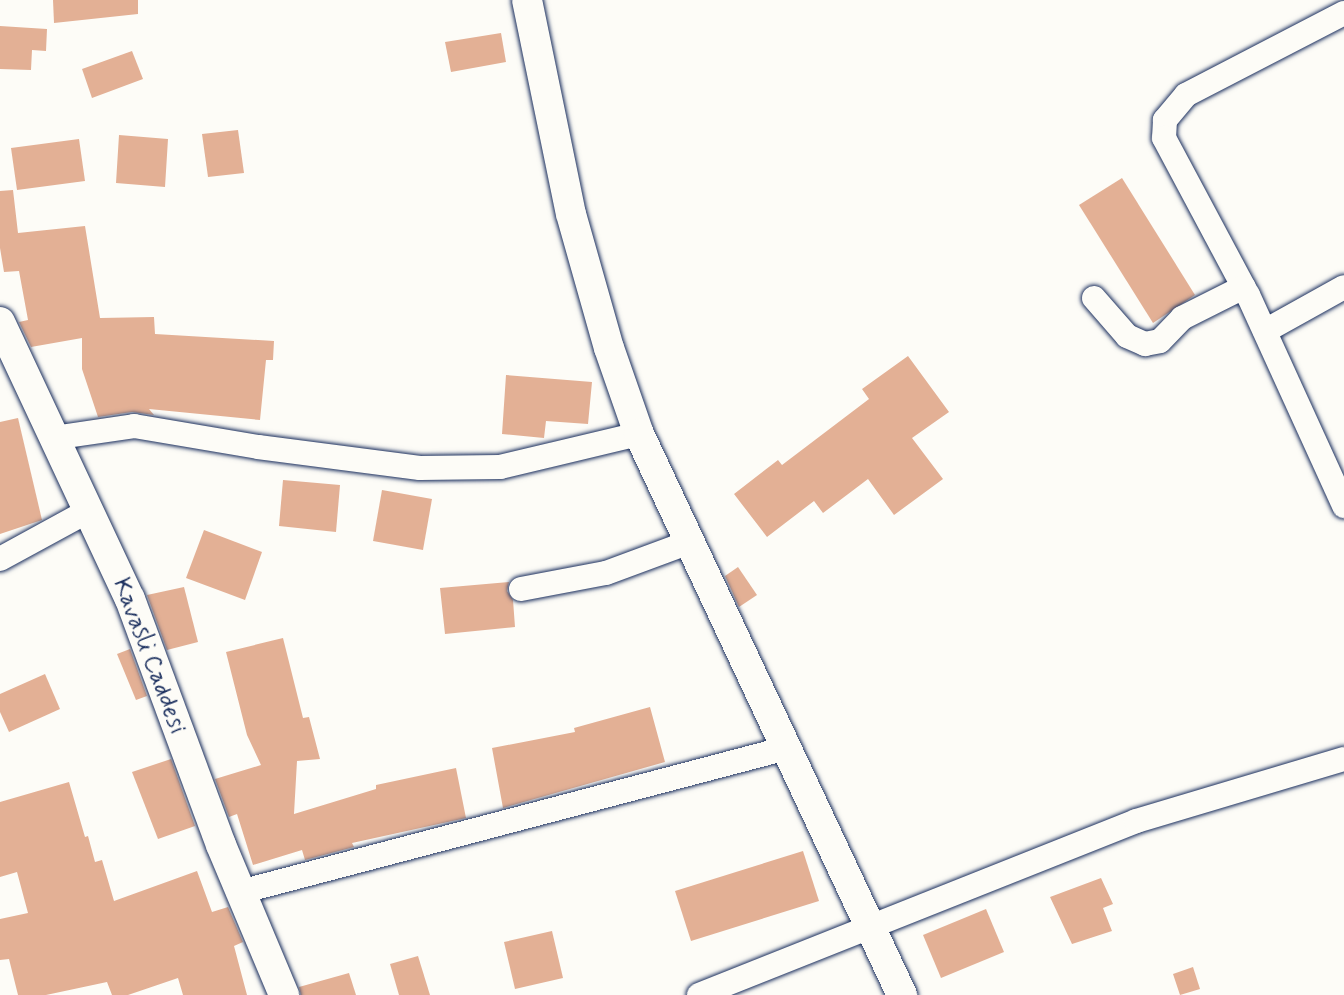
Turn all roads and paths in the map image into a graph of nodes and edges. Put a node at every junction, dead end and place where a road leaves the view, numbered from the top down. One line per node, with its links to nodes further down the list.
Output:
1 (527, 0): 8 (street)
2 (1344, 13): 3 (street)
3 (1244, 287): 5 (street); 7 (street)
4 (1344, 287): 7 (street)
5 (1094, 298)
6 (0, 322): 9 (street, Kavasli Caddesi)
7 (1264, 331): 10 (street)
8 (639, 434): 9 (street); 12 (street)
9 (52, 438): 11 (street, Kavasli Caddesi)
10 (1344, 506)
11 (88, 511): 13 (street); 17 (street, Kavasli Caddesi)
12 (690, 542): 14 (street); 15 (street)
13 (0, 559)
14 (521, 589)
15 (787, 748): 17 (street); 18 (street)
16 (1344, 759): 18 (street)
17 (240, 892): 19 (street, Kavasli Caddesi)
18 (871, 929): 20 (street); 21 (street)
19 (284, 995)
20 (699, 995)
21 (902, 995)

